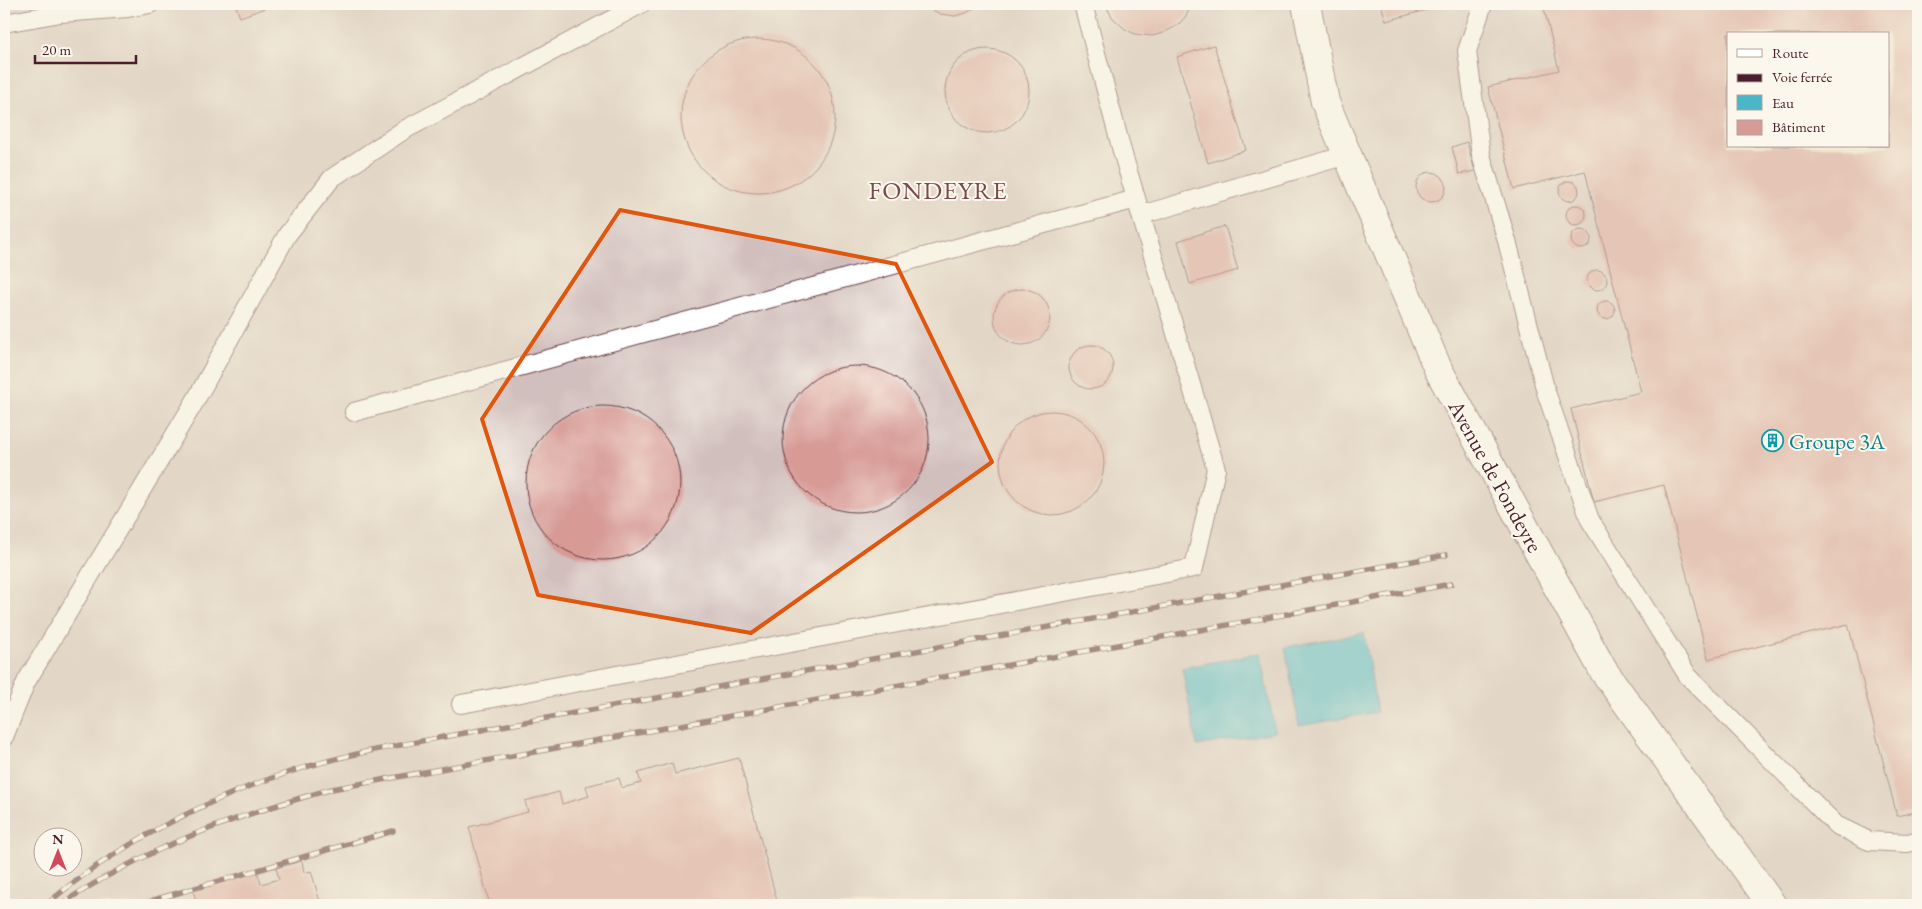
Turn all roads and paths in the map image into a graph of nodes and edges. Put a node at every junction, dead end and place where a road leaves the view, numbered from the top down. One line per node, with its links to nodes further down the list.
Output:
1 (150, 4): 6 (lane)
2 (641, 4): 12 (lane)
3 (1083, 4): 9 (lane)
4 (1306, 4): 8 (street, Avenue de Fondeyre)
5 (1483, 4): 13 (lane)
6 (58, 9): 7 (lane)
7 (4, 24)
8 (1347, 155): 9 (lane); 14 (street, Avenue de Fondeyre)
9 (1139, 207): 10 (lane); 11 (lane)
10 (354, 412)
11 (461, 704)
12 (4, 737)
13 (1918, 840)
14 (1772, 905)

